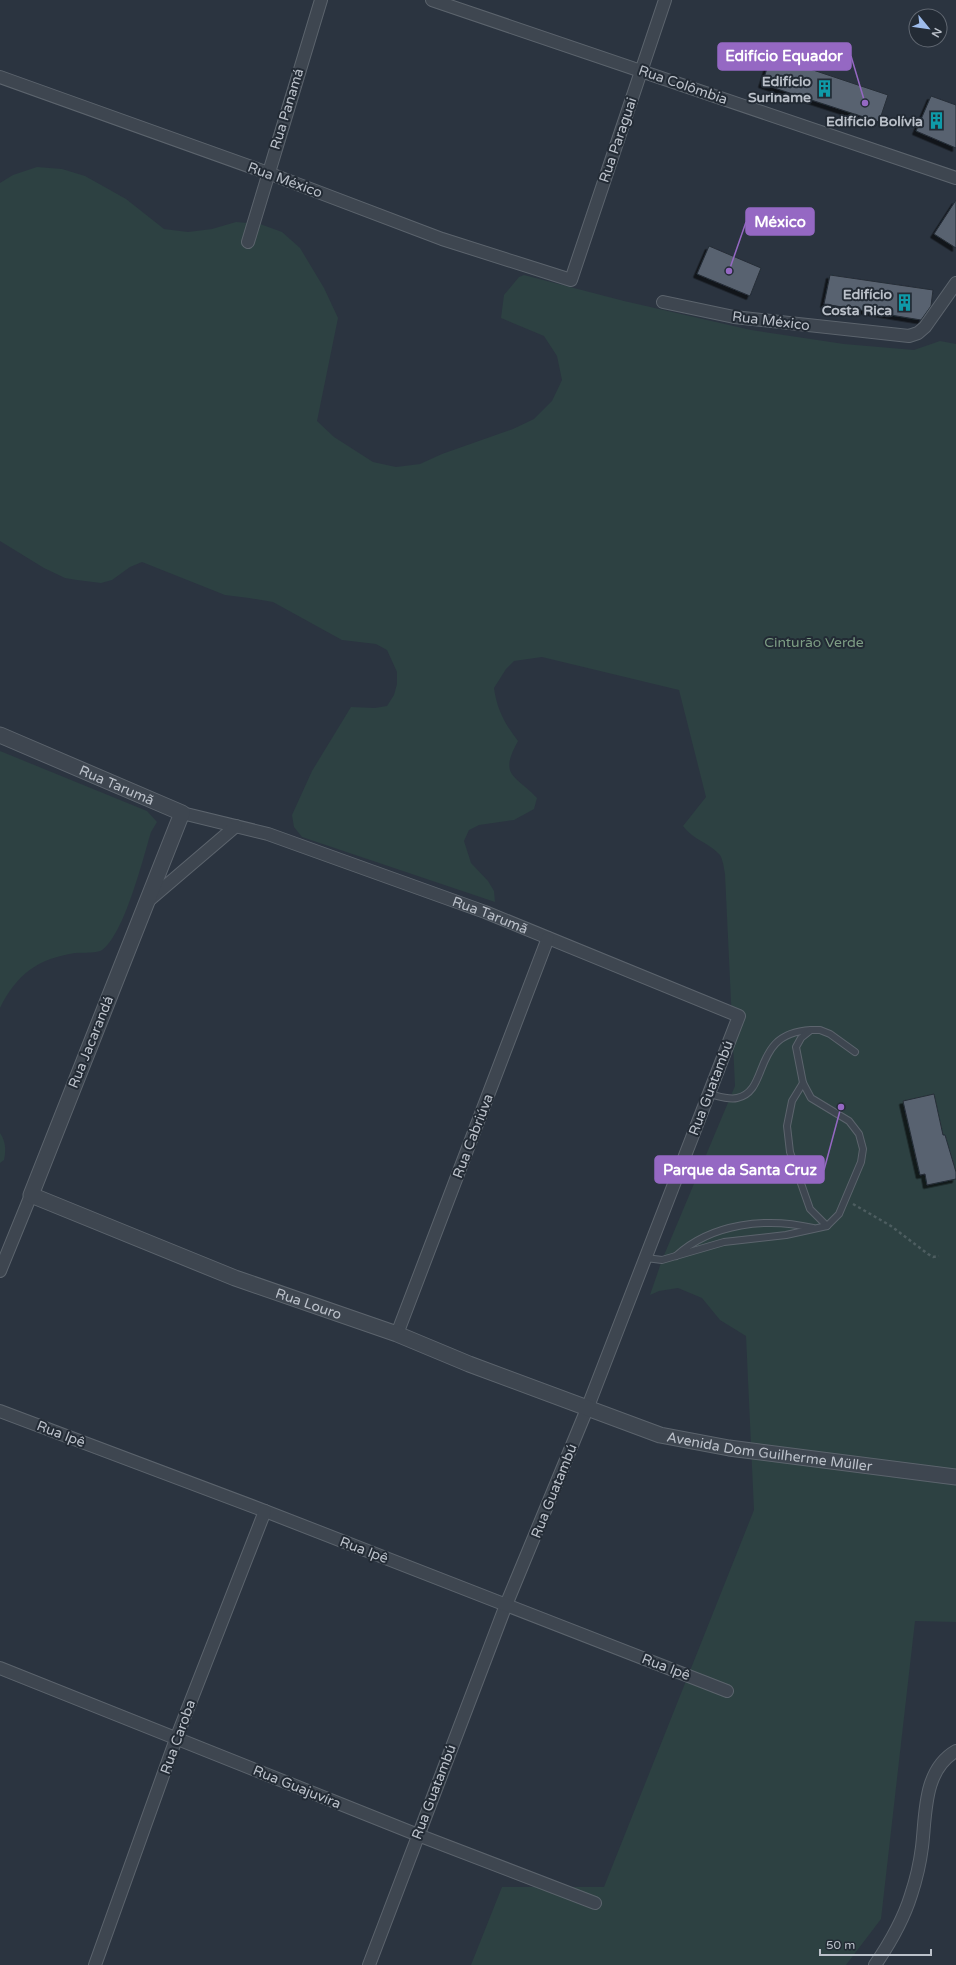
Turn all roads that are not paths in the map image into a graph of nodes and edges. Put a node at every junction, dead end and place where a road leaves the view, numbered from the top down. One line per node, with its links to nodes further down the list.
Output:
1 (321, 0): 6 (street, Rua Panamá)
2 (432, 0): 4 (street, Rua Colômbia)
3 (665, 0): 4 (street, Rua Paraguai)
4 (642, 70): 7 (street, Rua Colômbia); 9 (street, Rua Paraguai)
5 (0, 77): 6 (street, Rua México)
6 (268, 173): 8 (street, Rua Panamá); 9 (street, Rua México)
7 (956, 178)
8 (248, 242)
9 (571, 280)
10 (956, 283): 11 (street, Rua México)
11 (663, 302)
12 (0, 735): 13 (street, Rua Tarumã)
13 (182, 813): 14 (street, Rua Tarumã); 15 (street, Rua Jacarandá)
14 (236, 826): 15 (street); 16 (street, Rua Tarumã)
15 (147, 902): 22 (street, Rua Jacarandá)
16 (548, 938): 17 (street, Rua Tarumã); 28 (street, Rua Cabriúva)
17 (739, 1016): 21 (street, Rua Guatambú)
18 (810, 1030): 19 (lane); 20 (lane); 21 (lane)
19 (855, 1052)
20 (804, 1083): 23 (lane); 23 (lane)
21 (709, 1094): 26 (street, Rua Guatambú)
22 (30, 1196): 27 (street, Rua Jacarandá); 28 (street, Rua Louro)
23 (826, 1226): 24 (lane)
24 (816, 1229): 25 (lane); 25 (lane)
25 (675, 1257): 26 (lane)
26 (646, 1258): 29 (street, Rua Guatambú)
27 (0, 1271)
28 (397, 1334): 29 (street, Rua Louro)
29 (587, 1409): 31 (street, Avenida Dom Guilherme Müller); 33 (street, Rua Guatambú)
30 (0, 1411): 32 (street, Rua Ipê)
31 (956, 1477)
32 (265, 1511): 33 (street, Rua Ipê); 36 (street, Rua Caroba)
33 (506, 1605): 35 (street, Rua Ipê); 38 (street, Rua Guatambú)
34 (0, 1668): 36 (street, Rua Guajuvíra)
35 (727, 1691)
36 (176, 1739): 38 (street, Rua Guajuvíra); 40 (street, Rua Caroba)
37 (956, 1751): 42 (street)
38 (418, 1835): 39 (street, Rua Guajuvíra); 41 (street, Rua Guatambú)
39 (594, 1903)
40 (96, 1965)
41 (369, 1965)
42 (875, 1965)

